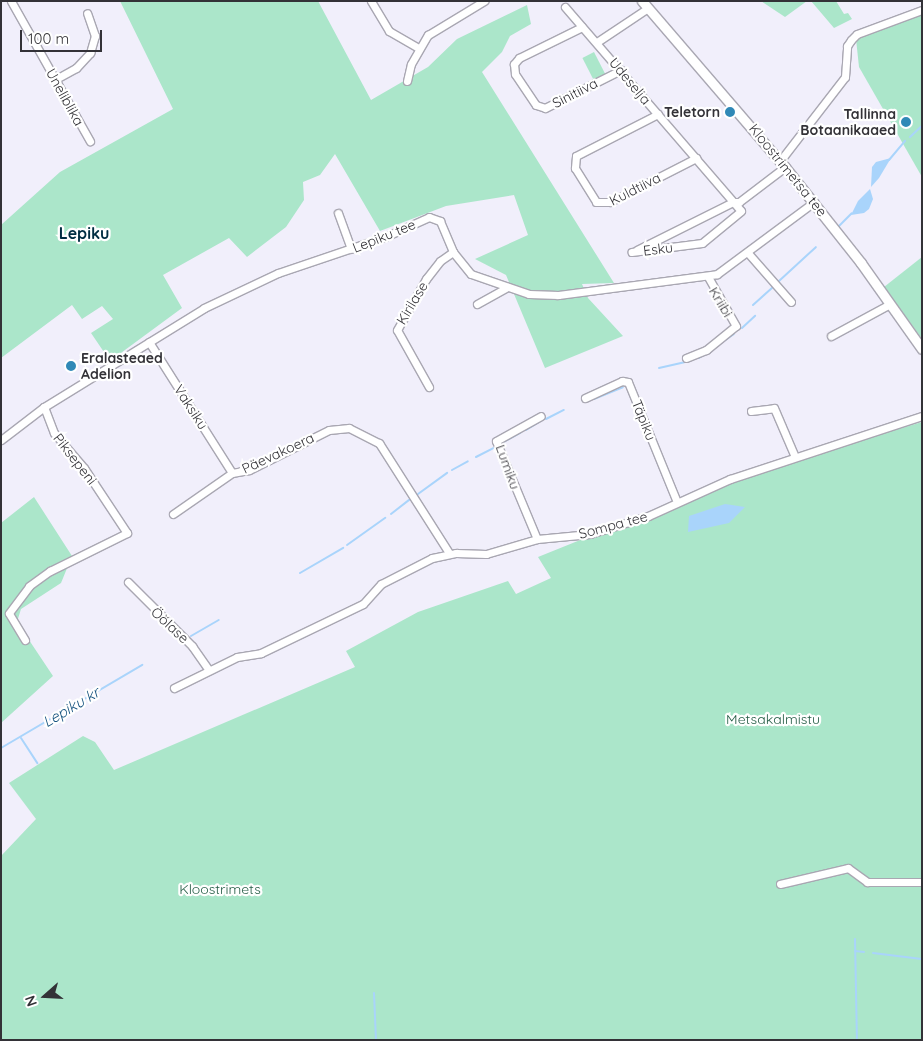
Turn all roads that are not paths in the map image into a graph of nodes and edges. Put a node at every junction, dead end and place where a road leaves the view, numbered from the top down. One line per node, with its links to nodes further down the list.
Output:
1 (11, 1): 12 (street, Uneliblika)
2 (371, 1): 10 (street)
3 (484, 1): 10 (street)
4 (645, 5): 9 (street); 17 (main road, Kloostrimetsa tee)
5 (565, 7): 8 (street, Udeselja)
6 (922, 10): 17 (street, Esku)
7 (86, 13): 12 (street)
8 (582, 27): 9 (street, Udeselja); 11 (street, Sinitiiva)
9 (597, 42): 11 (street, Udeselja)
10 (418, 48): 13 (street)
11 (620, 70): 14 (street, Udeselja)
12 (56, 79): 15 (street, Uneliblika)
13 (407, 81)
14 (658, 114): 16 (street, Udeselja); 16 (street, Kuldtiiva)
15 (90, 141)
16 (696, 158): 18 (street, Udeselja)
17 (783, 164): 18 (street, Esku); 19 (main road, Kloostrimetsa tee)
18 (732, 202): 18 (street, Esku)
19 (814, 202): 23 (street, Lepiku tee); 28 (main road, Kloostrimetsa tee)
20 (338, 213): 21 (street)
21 (351, 249): 22 (street, Lepiku tee); 30 (street, Lepiku tee)
22 (453, 252): 25 (street, Lepiku tee); 33 (street, Kirilase)
23 (748, 252): 24 (street, Lepiku tee); 26 (street)
24 (708, 277): 25 (street, Lepiku tee); 32 (street, Kriibi)
25 (508, 287): 27 (street)
26 (791, 302)
27 (477, 304)
28 (890, 304): 29 (street); 31 (main road, Kloostrimetsa tee)
29 (831, 336)
30 (148, 342): 35 (street, Lepiku tee); 41 (street, Vaksiku)
31 (922, 349)
32 (686, 358)
33 (429, 387)
34 (585, 398): 42 (street, Täpiku)
35 (44, 407): 39 (street, Lepiku tee); 47 (street, Piksepeni)
36 (751, 411): 40 (street)
37 (541, 416): 44 (street, Lumiku)
38 (922, 416): 40 (street, Sompa tee)
39 (1, 440)
40 (795, 456): 42 (street, Sompa tee)
41 (232, 473): 43 (street, Päevakoera); 45 (street, Päevakoera)
42 (677, 502): 44 (street, Sompa tee)
43 (173, 514)
44 (537, 539): 45 (street, Sompa tee)
45 (449, 553): 48 (street, Sompa tee)
46 (128, 582): 48 (street, Öölase)
47 (25, 640)
48 (209, 670): 49 (street, Sompa tee)
49 (174, 688)
50 (922, 882): 51 (street)
51 (780, 884)

